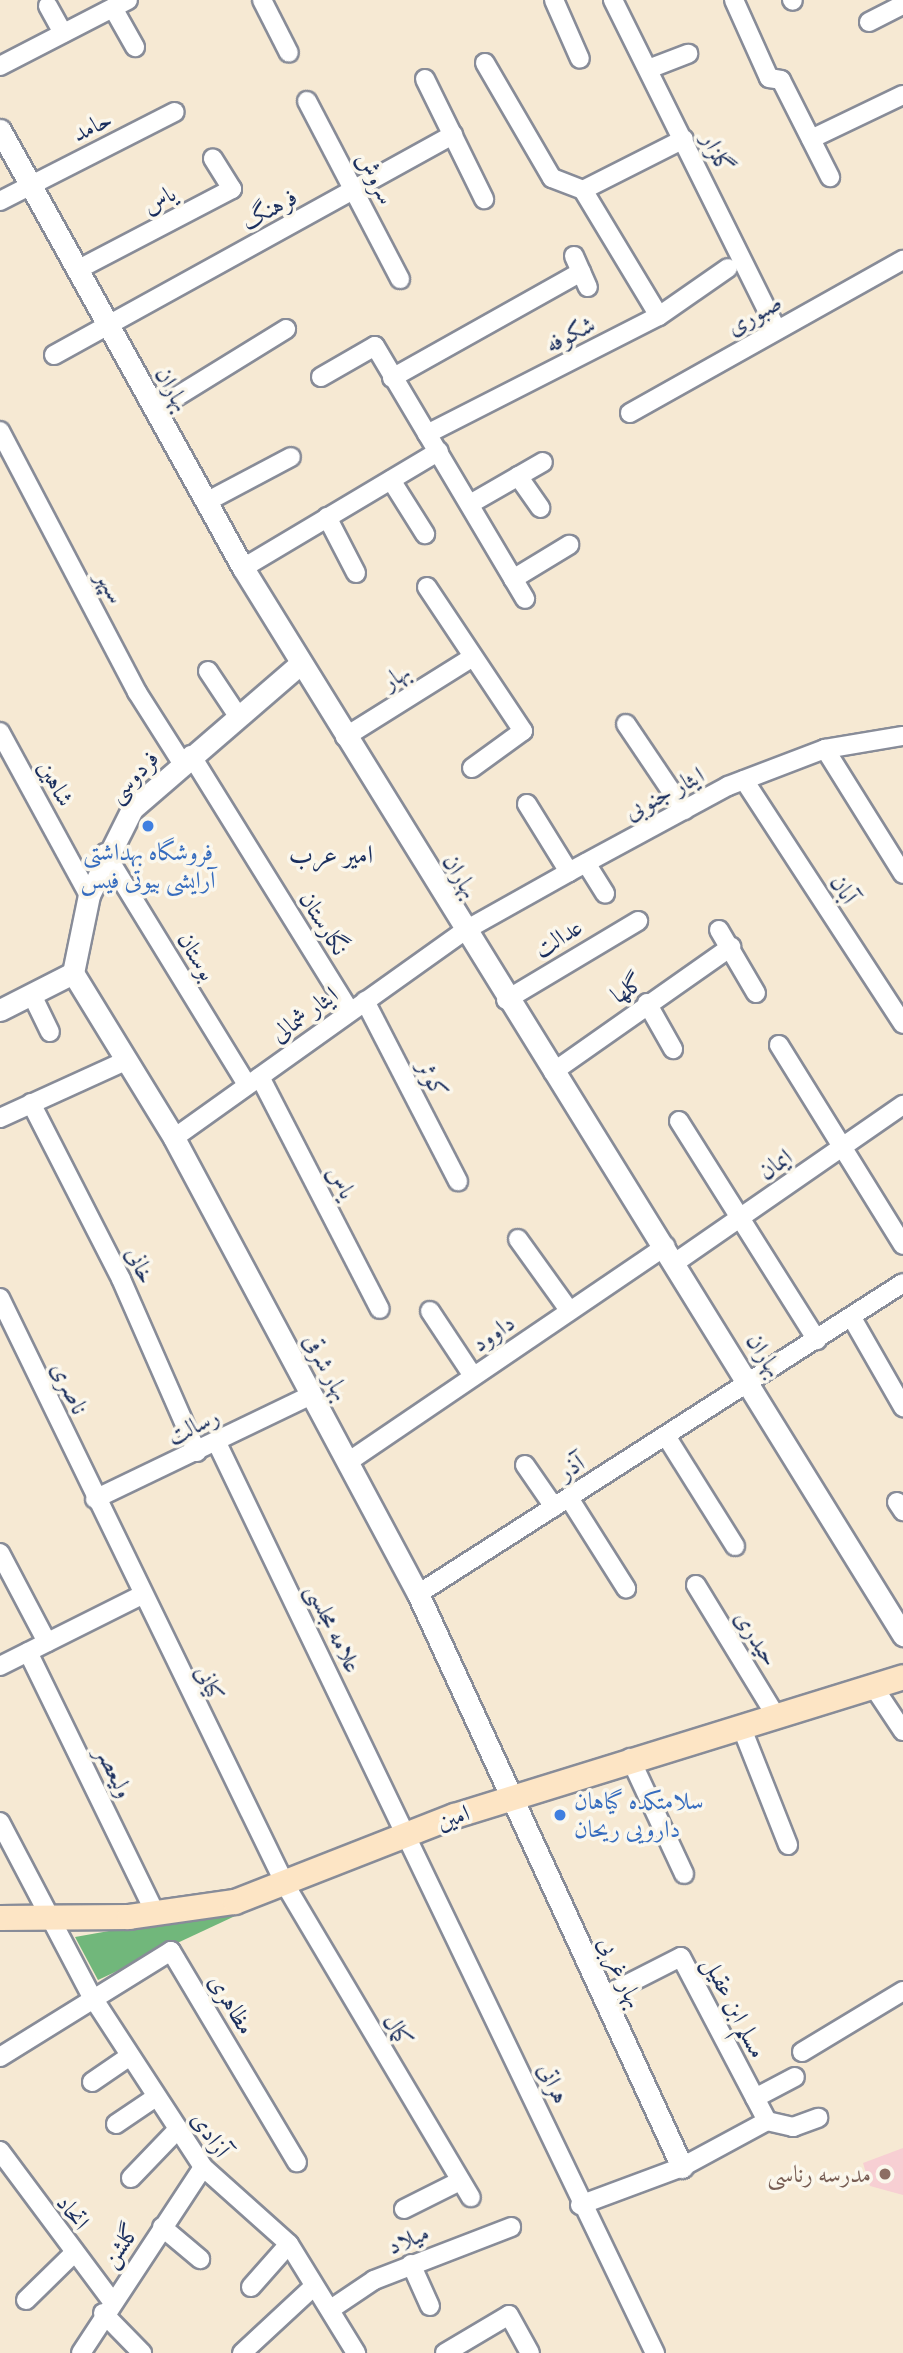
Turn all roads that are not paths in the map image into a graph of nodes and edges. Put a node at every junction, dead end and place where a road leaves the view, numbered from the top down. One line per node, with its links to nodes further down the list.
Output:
1 (262, 0): 11 (street)
2 (554, 0): 13 (street)
3 (613, 0): 16 (street, گلزار)
4 (734, 0): 24 (street)
5 (120, 4): 9 (street); 10 (street)
6 (903, 5): 8 (street)
7 (48, 6): 9 (street)
8 (869, 22)
9 (63, 33): 15 (street)
10 (135, 47)
11 (289, 53)
12 (688, 54): 16 (street)
13 (580, 59)
14 (485, 63): 29 (street)
15 (0, 66)
16 (651, 68): 23 (street, گلزار)
17 (425, 79): 22 (street)
18 (903, 94): 24 (street)
19 (307, 101): 28 (street, سروش)
20 (176, 112): 27 (street, حامد)
21 (0, 130): 27 (street, بهاران)
22 (453, 135): 28 (street, فرهنگ); 30 (street)
23 (684, 139): 29 (street); 39 (street, گلزار)
24 (811, 139): 26 (street)
25 (213, 158): 34 (street, یاس)
26 (830, 177)
27 (30, 184): 31 (street, حامد); 34 (street, بهاران)
28 (354, 190): 36 (street, سروش); 38 (street, فرهنگ)
29 (583, 190): 37 (street)
30 (484, 199)
31 (0, 201)
32 (903, 260): 39 (street, صبوری)
33 (728, 268): 37 (street, شکوفه)
34 (78, 270): 38 (street, بهاران)
35 (581, 272): 43 (street)
36 (400, 279)
37 (659, 316): 47 (street, شکوفه)
38 (108, 326): 41 (street, فرهنگ); 44 (street, بهاران)
39 (776, 328): 45 (street, صبوری)
40 (286, 329): 44 (street)
41 (54, 355)
42 (321, 377): 43 (street)
43 (392, 378): 47 (street)
44 (155, 410): 53 (street, بهاران)
45 (630, 413)
46 (0, 431): 73 (street, سپهر)
47 (427, 435): 48 (street)
48 (439, 450): 52 (street); 54 (street)
49 (291, 457): 53 (street)
50 (543, 462): 51 (street)
51 (518, 476): 54 (street); 55 (street)
52 (390, 480): 56 (street); 57 (street)
53 (206, 502): 59 (street, بهاران)
54 (470, 504): 61 (street)
55 (540, 508)
56 (327, 517): 59 (street); 60 (street)
57 (425, 534)
58 (569, 545): 61 (street)
59 (243, 568): 65 (street, بهاران)
60 (356, 573)
61 (513, 579): 63 (street)
62 (427, 587): 64 (street)
63 (525, 599)
64 (473, 657): 71 (street, بهار); 74 (street)
65 (300, 663): 67 (street, فردوسی); 71 (street, بهاران)
66 (208, 671): 67 (street)
67 (237, 716): 73 (street, فردوسی)
68 (626, 724): 77 (street)
69 (0, 732): 83 (street, شاهین)
70 (903, 736): 72 (street, ایثار جنوبی)
71 (345, 737): 86 (street, بهاران)
72 (825, 748): 75 (street, ایثار جنوبی); 81 (street)
73 (186, 759): 78 (street, فردوسی); 93 (street, نگارستان)
74 (472, 768)
75 (744, 780): 77 (street, ایثار جنوبی); 95 (street, آبان)
76 (527, 804): 80 (street)
77 (684, 810): 79 (street, ایثار جنوبی)
78 (105, 853): 83 (street, فردوسی); 101 (street, بوستان)
79 (586, 863): 80 (street, ایثار جنوبی); 82 (street)
80 (569, 872): 86 (street, ایثار جنوبی)
81 (903, 874)
82 (605, 894)
83 (89, 895): 88 (street, فردوسی)
84 (638, 920): 91 (street, عدالت)
85 (719, 930): 87 (street)
86 (464, 932): 91 (street, بهاران); 93 (street, ایثار شمالی)
87 (731, 947): 89 (street); 92 (street, گلها)
88 (73, 973): 90 (street); 99 (street, بهار شرقی)
89 (756, 993)
90 (32, 995): 94 (street); 96 (street)
91 (506, 1000): 100 (street, بهاران)
92 (647, 1003): 98 (street); 100 (street, گلها)
93 (357, 1006): 101 (street, ایثار شمالی); 108 (street, کوثر)
94 (0, 1010)
95 (903, 1024)
96 (50, 1032)
97 (779, 1045): 107 (street)
98 (673, 1049)
99 (125, 1061): 102 (street); 106 (street, بهار شرقی)
100 (553, 1072): 112 (street, بهاران)
101 (254, 1081): 106 (street, ایثار شمالی); 115 (street, یاس)
102 (31, 1103): 104 (street); 126 (street, خانی)
103 (903, 1105): 107 (street, ایمان)
104 (0, 1118)
105 (679, 1121): 109 (street)
106 (174, 1138): 122 (street, بهار شرقی)
107 (840, 1146): 109 (street, ایمان); 111 (street)
108 (458, 1181)
109 (741, 1219): 112 (street, ایمان); 119 (street)
110 (518, 1239): 116 (street)
111 (903, 1245)
112 (671, 1254): 116 (street, داوود); 121 (street, بهاران)
113 (903, 1283): 118 (street)
114 (0, 1298): 129 (street, ناصری)
115 (380, 1309)
116 (569, 1310): 120 (street, داوود)
117 (430, 1311): 120 (street)
118 (852, 1318): 119 (street); 123 (street)
119 (817, 1340): 121 (street)
120 (473, 1376): 127 (street, داوود)
121 (751, 1382): 124 (street, آذر); 137 (street, بهاران)
122 (311, 1395): 125 (street, رسالت); 127 (street, بهار شرقی)
123 (903, 1407)
124 (666, 1436): 130 (street, آذر); 131 (street)
125 (217, 1443): 126 (street, رسالت); 149 (street, علامه مجلسی)
126 (197, 1452): 129 (street, رسالت)
127 (348, 1462): 135 (street, بهار شرقی)
128 (525, 1465): 130 (street)
129 (95, 1499): 136 (street, کیانی)
130 (562, 1502): 134 (street); 135 (street, آذر)
131 (735, 1546)
132 (0, 1553): 138 (street)
133 (696, 1586): 143 (street, حیدری)
134 (626, 1588)
135 (418, 1594): 147 (street, بهار شرقی)
136 (140, 1596): 138 (street); 152 (street, کیانی)
137 (903, 1635)
138 (47, 1642): 139 (street)
139 (28, 1652): 140 (street); 153 (street, ولیعصر)
140 (0, 1667)
141 (903, 1677): 142 (main road, امین)
142 (873, 1686): 143 (main road, امین); 145 (street)
143 (776, 1716): 144 (main road, امین)
144 (741, 1726): 146 (main road, امین); 150 (street)
145 (903, 1731)
146 (630, 1758): 147 (main road, امین); 151 (street)
147 (515, 1797): 149 (main road, امین); 158 (street, بهار غربی)
148 (0, 1822): 155 (street)
149 (406, 1835): 152 (main road, امین); 177 (street, هراتی)
150 (788, 1845)
151 (684, 1874)
152 (286, 1886): 153 (main road, امین); 175 (street, کمال)
153 (156, 1915): 155 (main road, امین)
154 (0, 1917): 155 (main road, امین)
155 (50, 1922): 157 (street, آزادی)
156 (903, 1991): 159 (street)
157 (91, 1995): 160 (street, آزادی); 161 (street); 171 (street, مظاهری)
158 (604, 1996): 165 (street, مسلم ابن عقیل); 173 (street, بهار غربی)
159 (802, 2052)
160 (130, 2056): 163 (street); 164 (street, آزادی)
161 (0, 2057)
162 (795, 2077): 165 (street)
163 (92, 2082)
164 (156, 2096): 168 (street); 169 (street, آزادی)
165 (755, 2098): 167 (street, مسلم ابن عقیل)
166 (818, 2118): 167 (street)
167 (767, 2120): 173 (street)
168 (116, 2124)
169 (178, 2129): 172 (street, آزادی); 174 (street)
170 (0, 2151): 182 (street, اتحاد)
171 (297, 2162)
172 (203, 2167): 179 (street, گلشن); 181 (street, آزادی)
173 (682, 2167): 177 (street)
174 (131, 2178)
175 (460, 2181): 176 (street, کمال); 178 (street)
176 (471, 2197)
177 (580, 2205): 197 (street, هراتی)
178 (404, 2209)
179 (162, 2227): 183 (street); 189 (street, گلشن)
180 (511, 2227): 184 (street, میلاد)
181 (289, 2244): 185 (street, آزادی); 186 (street)
182 (74, 2253): 187 (street); 189 (street, اتحاد)
183 (200, 2259)
184 (411, 2264): 188 (street); 190 (street, میلاد)
185 (314, 2286): 190 (street, آزادی); 193 (street)
186 (251, 2287)
187 (26, 2300)
188 (430, 2306)
189 (107, 2307): 191 (street, گلشن); 192 (street, اتحاد)
190 (331, 2309): 194 (street, آزادی)
191 (81, 2353)
192 (142, 2353)
193 (242, 2353)
194 (356, 2353)
195 (445, 2353): 196 (street)
196 (530, 2353)
197 (655, 2353)

